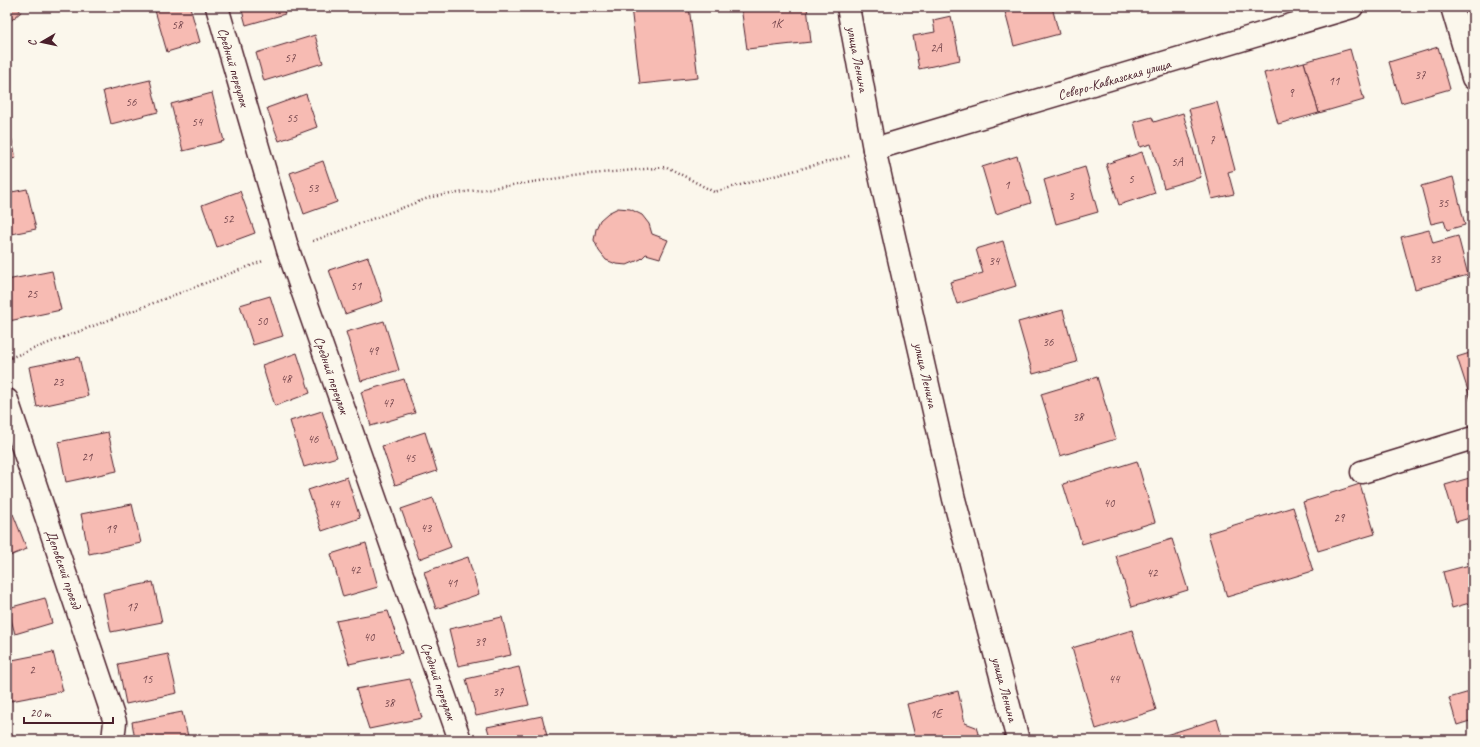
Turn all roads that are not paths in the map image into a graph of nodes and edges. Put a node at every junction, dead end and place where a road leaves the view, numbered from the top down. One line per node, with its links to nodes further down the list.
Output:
1 (217, 7): 11 (street, Средний переулок)
2 (848, 7): 6 (street, улица Ленина)
3 (1352, 7): 6 (street, Северо-Кавказская улица)
4 (1452, 7): 5 (street)
5 (1473, 78)
6 (874, 149): 12 (street, улица Ленина)
7 (7, 400): 10 (street, Деповский проезд)
8 (1473, 438): 9 (street)
9 (1362, 472)
10 (113, 740)
11 (460, 740)
12 (1018, 740)

